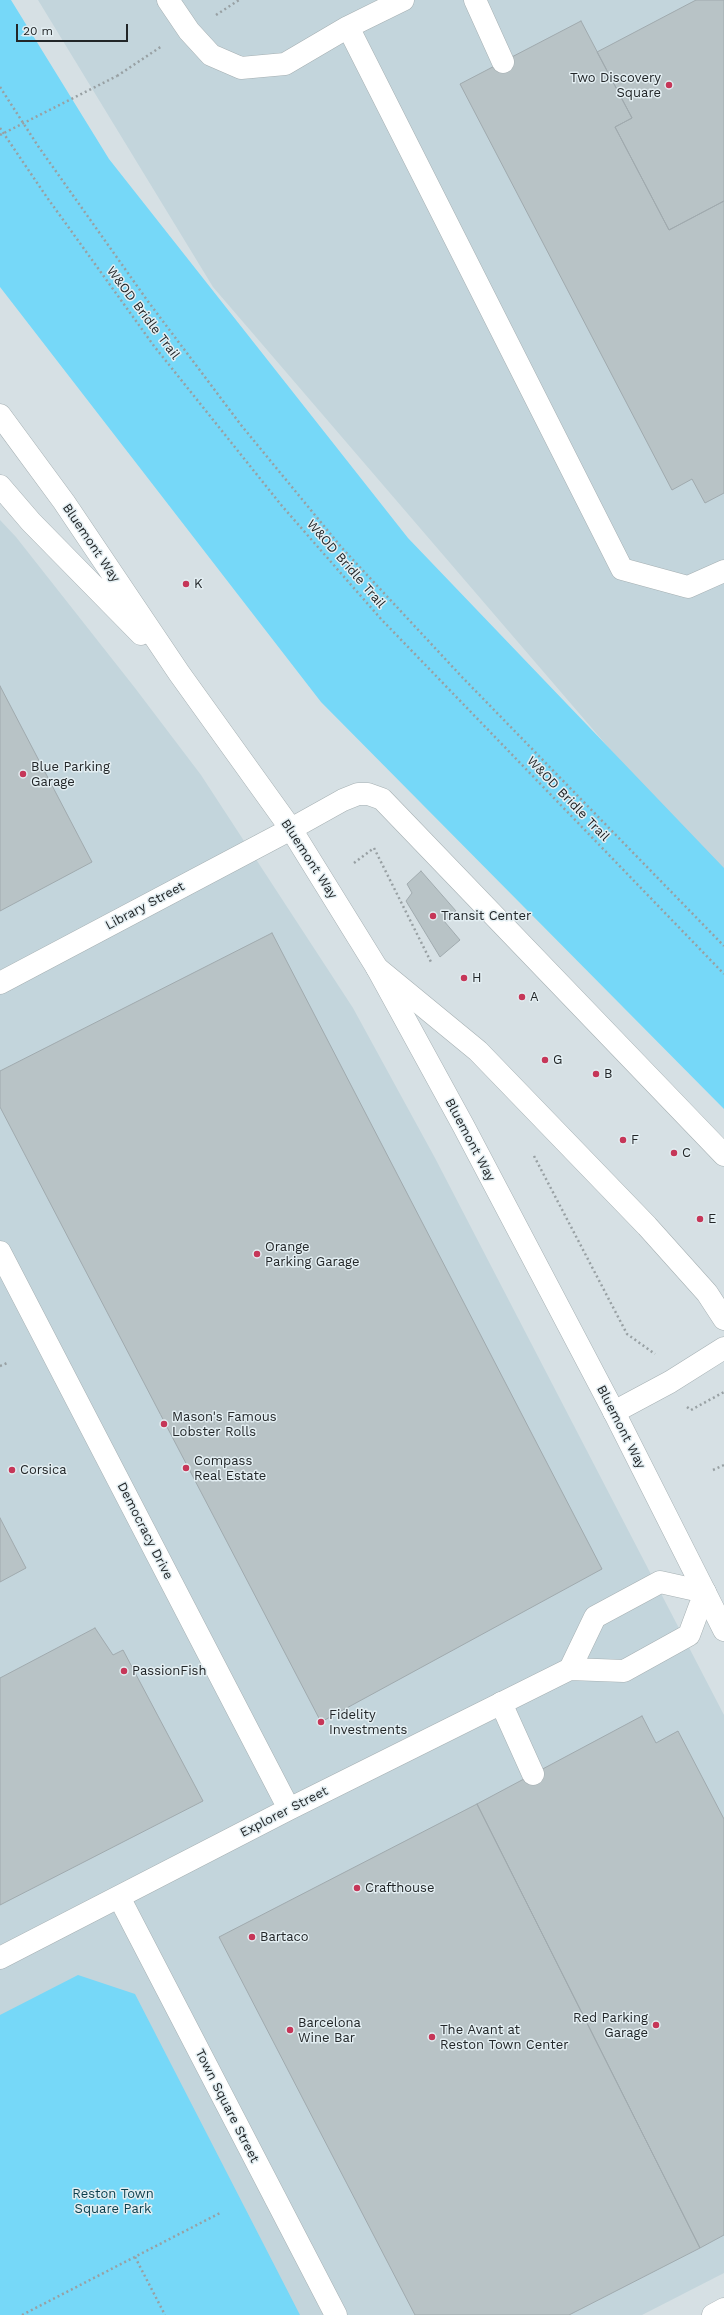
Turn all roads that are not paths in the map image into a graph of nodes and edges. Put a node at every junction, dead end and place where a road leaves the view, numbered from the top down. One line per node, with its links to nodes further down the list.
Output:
1 (168, 0): 4 (street)
2 (403, 0): 4 (street)
3 (475, 0): 5 (street)
4 (348, 27): 8 (street)
5 (503, 62)
6 (0, 415): 9 (street, Bluemont Way)
7 (0, 486): 9 (street, Bluemont Way)
8 (724, 572)
9 (179, 673): 10 (street, Bluemont Way)
10 (291, 829): 11 (street, Bluemont Way); 12 (street, Library Street); 13 (street, Library Street)
11 (376, 968): 15 (street); 17 (street, Bluemont Way)
12 (0, 983)
13 (724, 1155)
14 (0, 1252): 23 (street, Democracy Drive)
15 (724, 1319)
16 (724, 1348): 17 (street)
17 (614, 1412): 18 (street, Bluemont Way)
18 (705, 1592): 19 (street, Bluemont Way); 20 (street, Explorer Street); 20 (street)
19 (724, 1630)
20 (570, 1669): 21 (street, Explorer Street)
21 (501, 1704): 22 (street); 23 (street, Explorer Street)
22 (533, 1774)
23 (289, 1809): 24 (street, Explorer Street)
24 (119, 1897): 25 (street, Explorer Street); 27 (street, Town Square Street)
25 (0, 1958)
26 (724, 2309): 28 (street)
27 (336, 2315)
28 (713, 2315)

